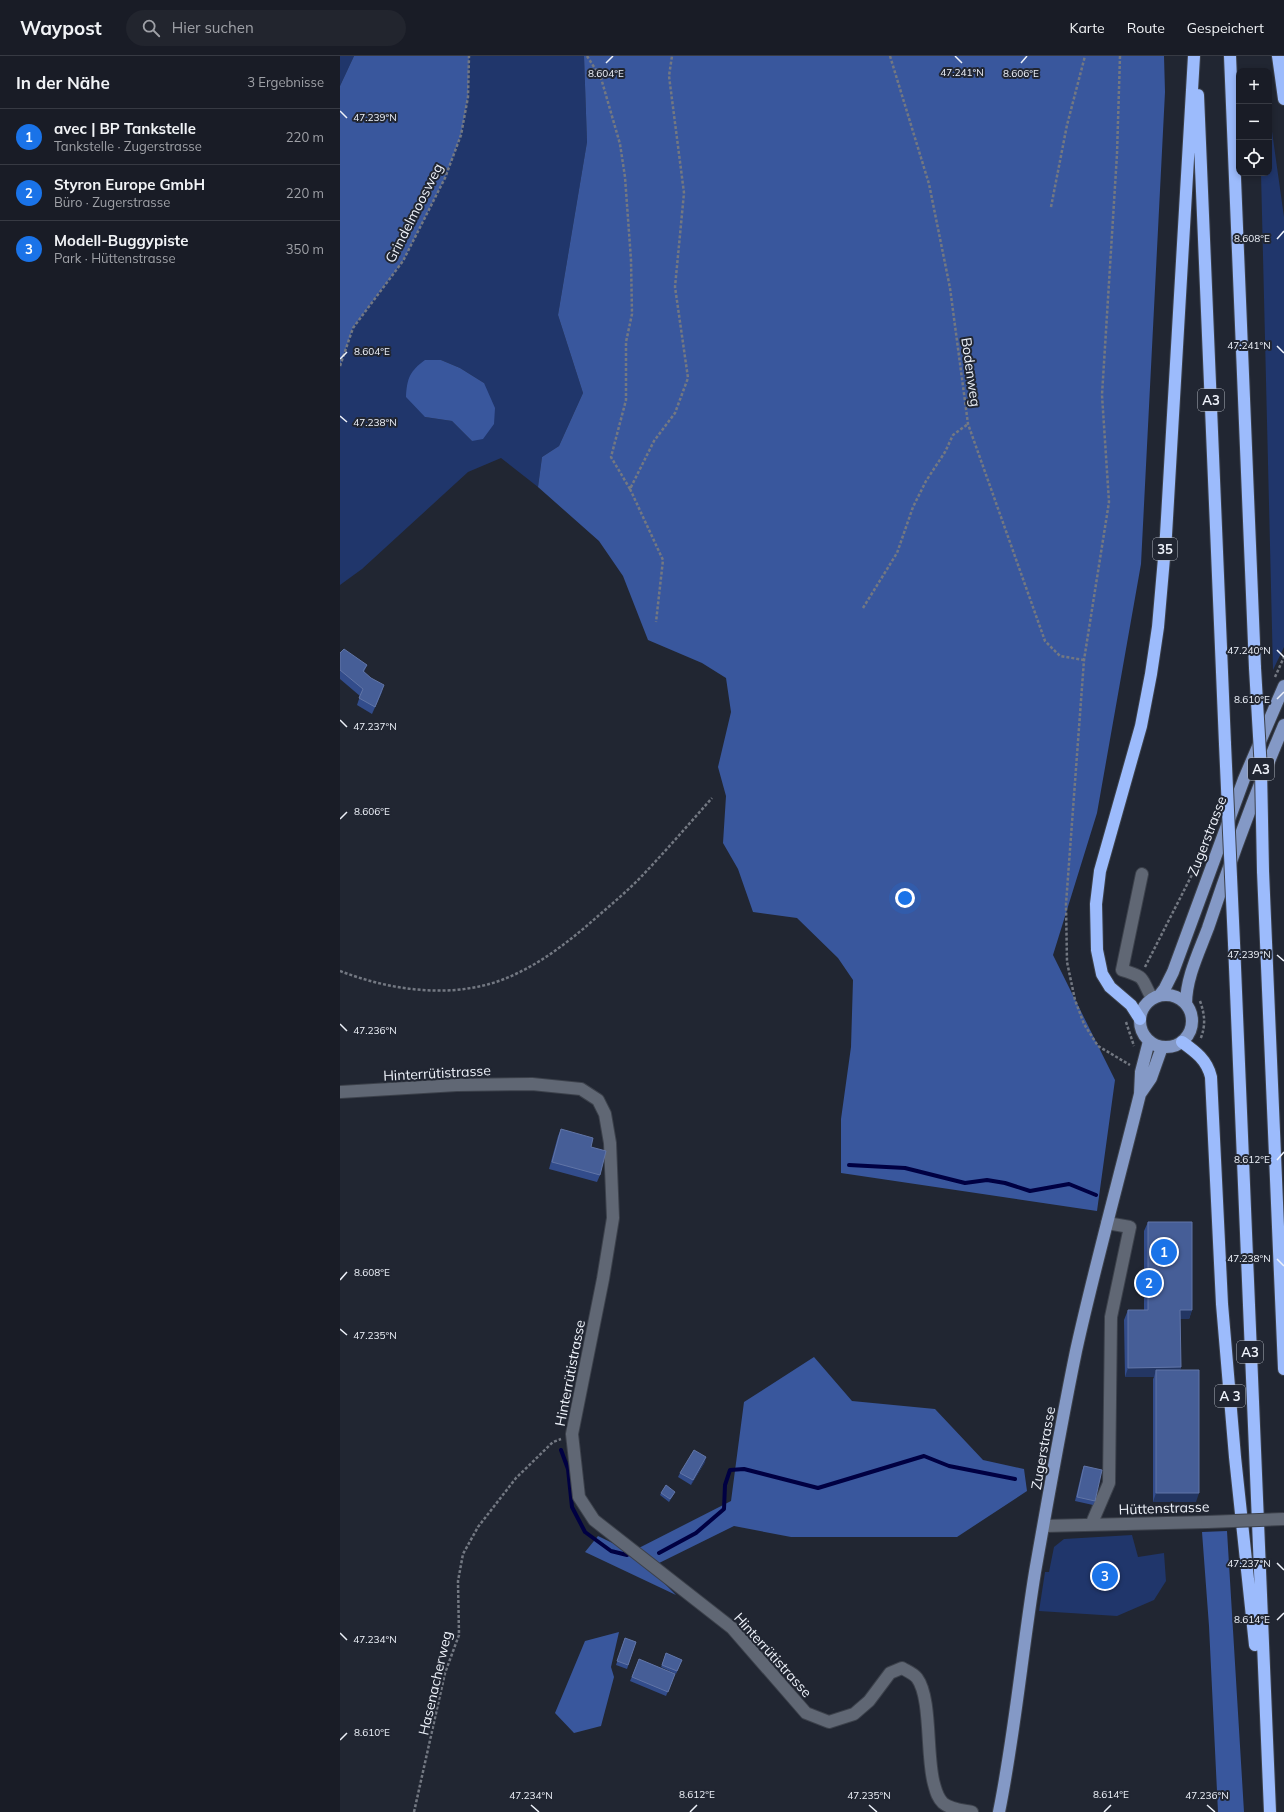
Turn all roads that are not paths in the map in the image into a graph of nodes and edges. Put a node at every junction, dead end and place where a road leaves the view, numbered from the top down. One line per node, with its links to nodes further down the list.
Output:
1 (1195, 56): 10 (highway, 35); 21 (highway, A3, bridge)
2 (1230, 56): 17 (highway, A3, bridge)
3 (1278, 56): 4 (highway)
4 (1284, 99)
5 (1284, 686): 8 (main road, Zugerstrasse)
6 (1284, 725): 9 (main road)
7 (1142, 874): 8 (street)
8 (1156, 997): 9 (main road); 10 (main road, Zugerstrasse)
9 (1186, 1004): 12 (main road)
10 (1140, 1019): 11 (main road)
11 (1149, 1041): 13 (main road); 15 (main road, Zugerstrasse)
12 (1182, 1042): 13 (main road); 21 (highway, A 3)
13 (1162, 1047): 15 (main road, Zugerstrasse)
14 (340, 1092): 22 (street, Hinterrütistrasse)
15 (1140, 1094): 16 (main road, Zugerstrasse)
16 (1107, 1223): 19 (street); 20 (main road, Zugerstrasse)
17 (1284, 1369)
18 (1284, 1519): 19 (street, Hüttenstrasse, bridge)
19 (1091, 1525): 20 (street, Hüttenstrasse)
20 (1044, 1526): 23 (main road, Zugerstrasse)
21 (1267, 1761): 24 (highway, A3)
22 (972, 1812)
23 (999, 1812)
24 (1270, 1812)

